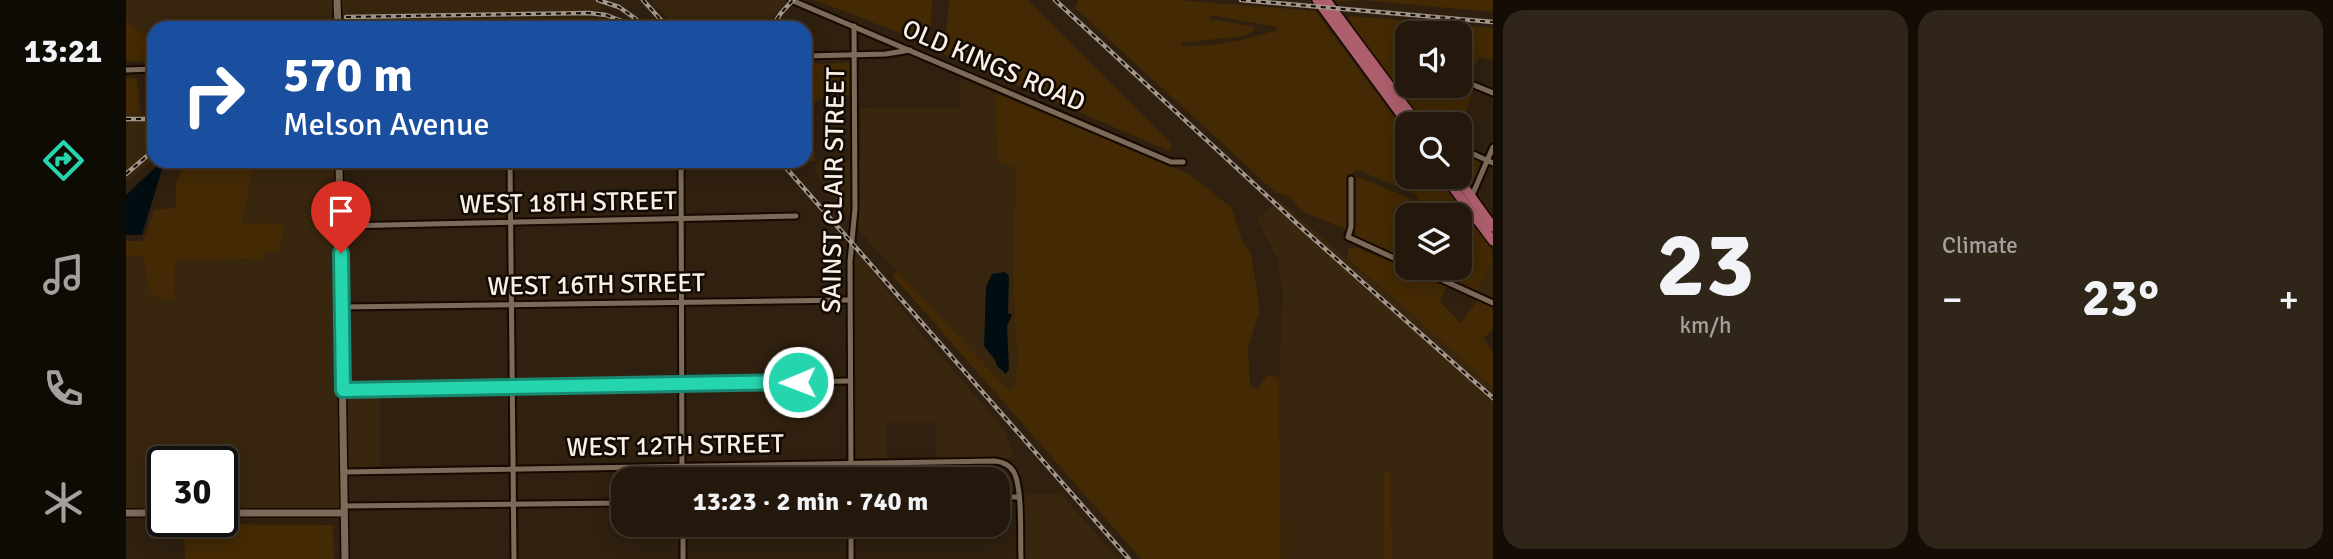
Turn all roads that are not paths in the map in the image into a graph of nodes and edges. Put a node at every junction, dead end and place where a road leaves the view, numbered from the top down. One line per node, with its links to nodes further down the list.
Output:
1 (337, 0): 5 (street)
2 (791, 0): 6 (street, OLD KINGS ROAD)
3 (1317, 0): 7 (main road)
4 (1326, 0): 7 (main road)
5 (338, 21)
6 (854, 26): 8 (street, OLD KINGS ROAD); 9 (street, SAINST CLAIR STREET)
7 (1346, 34): 15 (main road); 16 (main road)
8 (910, 50): 9 (street); 19 (street, OLD KINGS ROAD)
9 (855, 55): 10 (street); 39 (street, SAINST CLAIR STREET)
10 (812, 56)
11 (147, 69): 12 (street)
12 (126, 70)
13 (1472, 84): 14 (street)
14 (1493, 93)
15 (1400, 112)
16 (1408, 112)
17 (1493, 147): 20 (street)
18 (1472, 154): 20 (street)
19 (1183, 162)
20 (1490, 162): 26 (street)
21 (339, 168): 34 (street)
22 (510, 168): 31 (street)
23 (681, 168): 30 (street)
24 (1351, 179): 37 (street)
25 (1466, 189): 26 (main road)
26 (1472, 197): 27 (street); 35 (main road)
27 (1469, 203)
28 (1472, 213): 33 (main road)
29 (796, 216): 30 (street, WEST 18TH STREET)
30 (681, 219): 31 (street, WEST 18TH STREET); 40 (street)
31 (511, 222): 34 (street, WEST 18TH STREET); 42 (street)
32 (1472, 222): 33 (street)
33 (1481, 225): 36 (main road)
34 (340, 226): 43 (street)
35 (1493, 227)
36 (1493, 241)
37 (1395, 259)
38 (1443, 280): 41 (street)
39 (850, 300): 40 (street, WEST 16TH STREET); 44 (street, SAINST CLAIR STREET)
40 (682, 302): 42 (street, WEST 16TH STREET); 45 (street)
41 (1493, 303)
42 (512, 305): 43 (street, WEST 16TH STREET); 46 (street)
43 (342, 307): 47 (street)
44 (850, 381): 45 (street); 48 (street, SAINST CLAIR STREET)
45 (682, 384): 46 (street); 49 (street)
46 (512, 387): 47 (street); 51 (street)
47 (343, 390): 52 (street)
48 (850, 463): 49 (street, WEST 12TH STREET); 50 (street, SAINST CLAIR STREET); 54 (street, WEST 12TH STREET)
49 (682, 466): 51 (street, WEST 12TH STREET)
50 (850, 467)
51 (513, 469): 52 (street, WEST 12TH STREET); 56 (street)
52 (344, 472): 57 (street)
53 (1010, 497): 54 (street)
54 (1019, 497): 67 (street)
55 (611, 503): 56 (street)
56 (513, 505): 57 (street); 64 (street)
57 (344, 509): 58 (street); 63 (street)
58 (238, 512)
59 (126, 513): 60 (street)
60 (147, 513)
61 (683, 537): 65 (street)
62 (851, 537): 66 (street)
63 (345, 559)
64 (514, 559)
65 (683, 559)
66 (851, 559)
67 (1021, 559)

